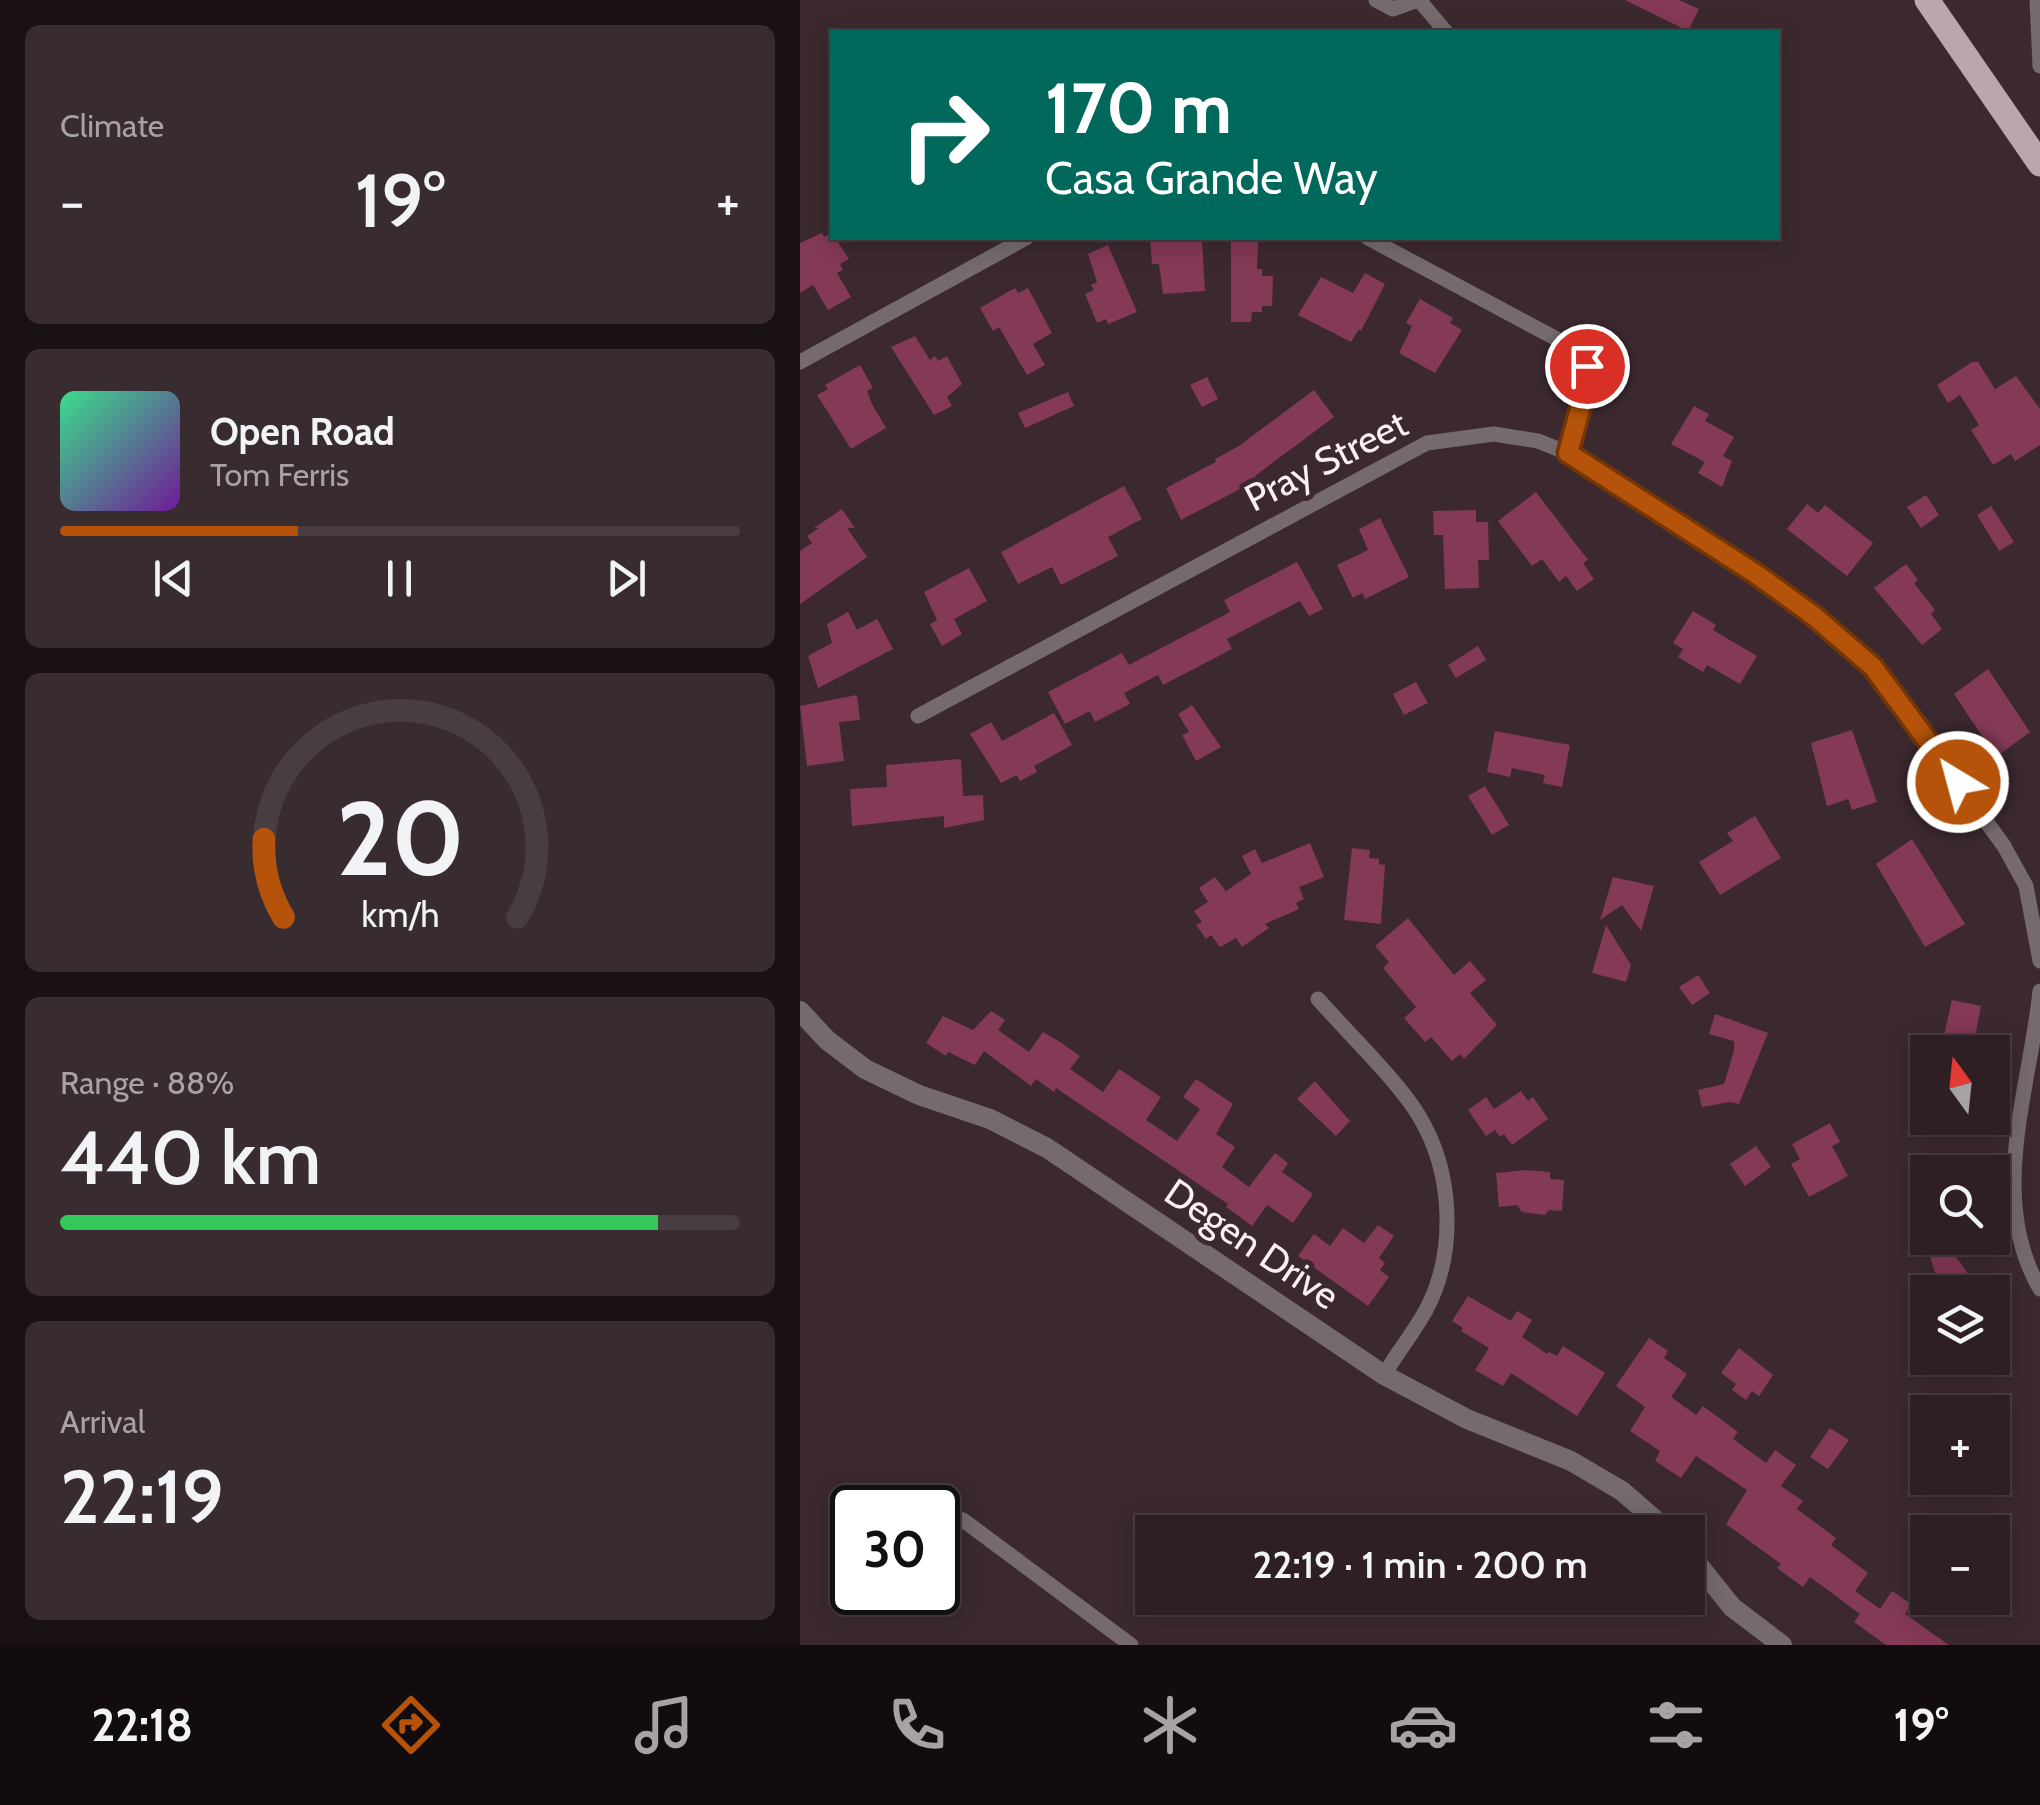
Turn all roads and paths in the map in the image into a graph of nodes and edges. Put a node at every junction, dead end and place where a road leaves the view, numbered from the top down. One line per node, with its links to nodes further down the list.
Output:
1 (1376, 0): 2 (street)
2 (1418, 0): 5 (street)
3 (1927, 0): 7 (main road)
4 (2037, 0): 6 (street)
5 (1444, 30)
6 (2040, 66)
7 (2040, 164)
8 (1022, 240): 10 (street)
9 (1372, 240): 11 (street)
10 (800, 362)
11 (1568, 453): 12 (street, Pray Street); 13 (street, Pray Street)
12 (918, 716)
13 (2040, 961)
14 (2040, 990): 17 (street)
15 (1318, 999): 18 (street)
16 (800, 1011): 18 (street, Degen Drive)
17 (2040, 1289)
18 (1384, 1374): 19 (street, Degen Drive)
19 (1650, 1515)
20 (960, 1519): 22 (street)
21 (1705, 1573): 23 (street)
22 (1131, 1645)
23 (1782, 1645)

